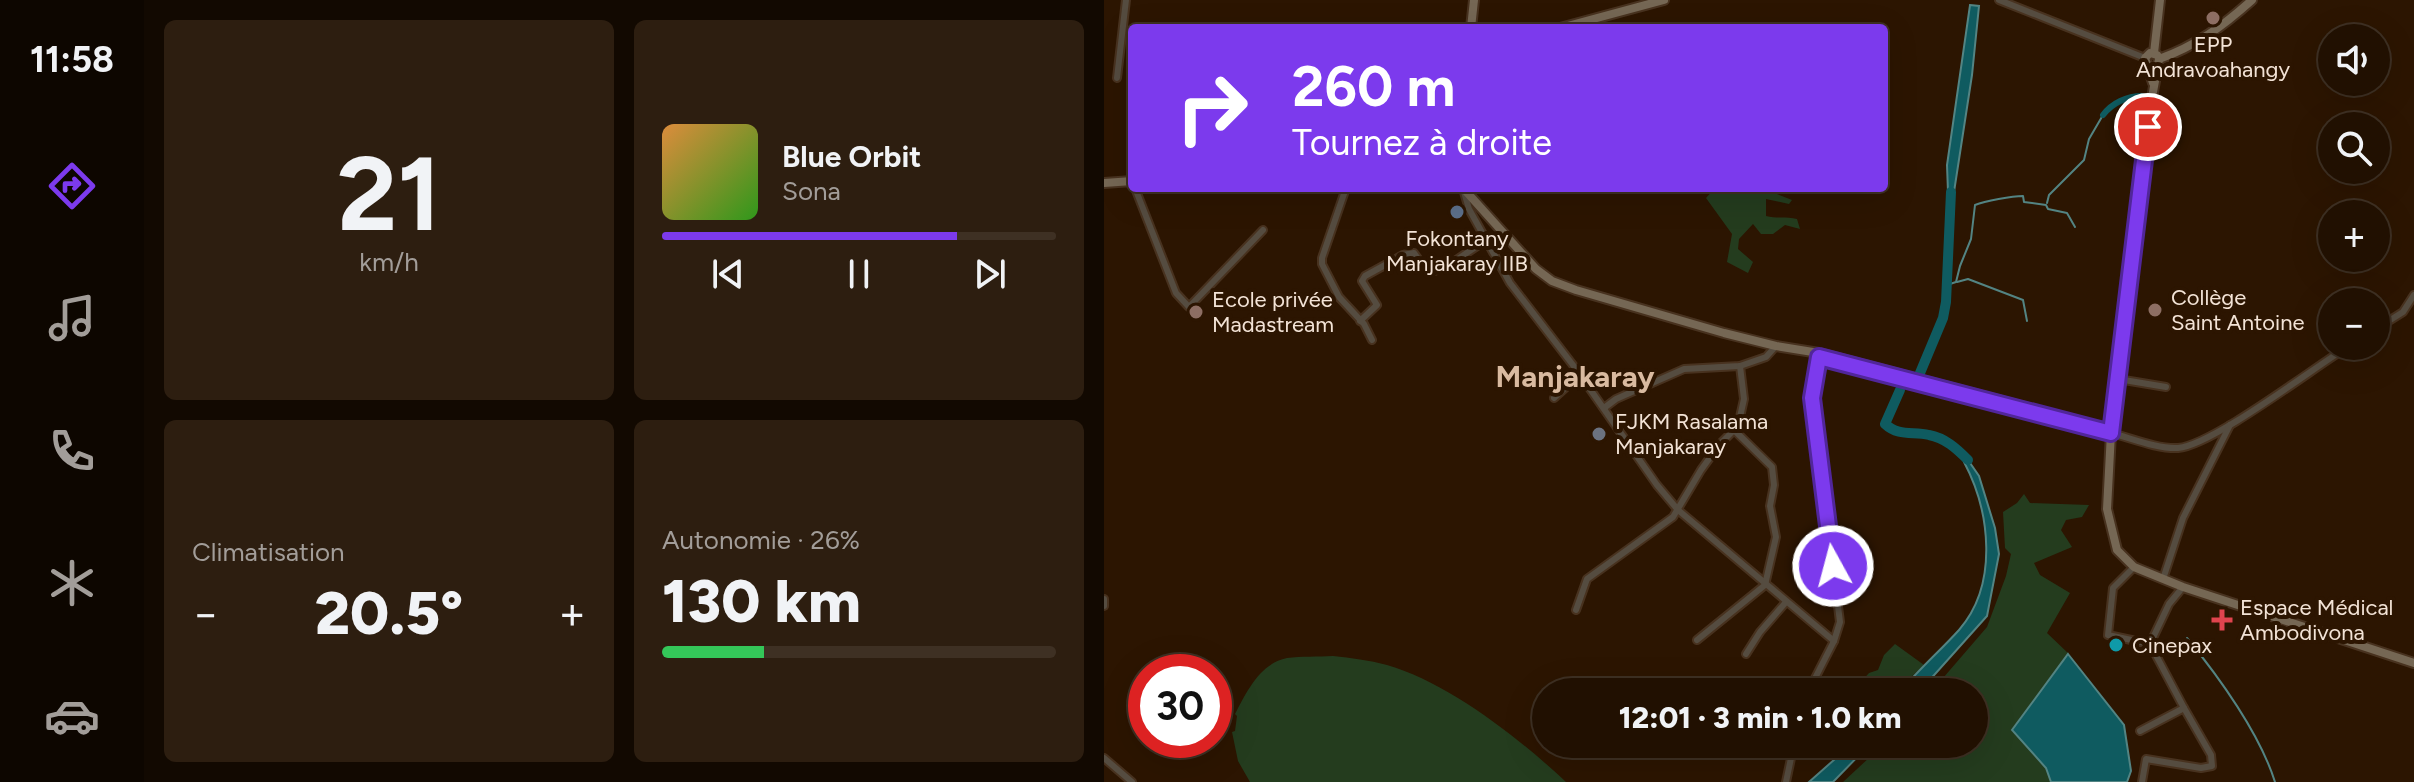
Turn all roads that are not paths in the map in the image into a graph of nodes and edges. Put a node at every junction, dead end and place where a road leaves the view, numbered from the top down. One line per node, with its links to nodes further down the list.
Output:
1 (1126, 0): 10 (street)
2 (1474, 0): 7 (main road)
3 (1664, 0): 8 (main road)
4 (1999, 0): 9 (street)
5 (2160, 0): 9 (main road)
6 (2252, 0): 9 (main road)
7 (1471, 24)
8 (1575, 24)
9 (2153, 60): 28 (main road)
10 (1117, 78)
11 (1128, 181): 12 (main road)
12 (1104, 183)
13 (1137, 192): 17 (street)
14 (1345, 192): 21 (street)
15 (1465, 192): 18 (street)
16 (1466, 192): 23 (main road)
17 (1263, 230)
18 (1486, 240): 21 (street); 27 (street)
19 (2414, 295): 20 (street)
20 (2390, 320)
21 (1360, 321): 22 (street)
22 (1372, 340)
23 (1776, 346): 24 (main road); 26 (street)
24 (1816, 354): 34 (main road); 47 (street)
25 (2328, 360): 33 (street)
26 (1740, 366): 31 (street); 35 (street)
27 (1576, 369): 30 (street); 31 (street)
28 (2118, 379): 29 (street); 32 (main road)
29 (2166, 387)
30 (1554, 398)
31 (1604, 408): 37 (street)
32 (2114, 412): 34 (main road); 36 (main road)
33 (2231, 423): 36 (street); 39 (street)
34 (2095, 427): 36 (main road)
35 (1734, 430): 37 (street); 40 (street)
36 (2111, 433): 38 (main road)
37 (1678, 510): 40 (street); 45 (street)
38 (2134, 567): 39 (main road); 48 (street)
39 (2163, 579): 41 (main road)
40 (1765, 585): 43 (street); 46 (street)
41 (2183, 587): 48 (street); 50 (main road)
42 (1104, 599): 44 (street)
43 (1786, 602): 47 (street); 49 (street)
44 (1104, 606)
45 (1576, 610)
46 (1697, 640)
47 (1834, 641): 51 (street)
48 (2150, 644): 52 (street)
49 (1746, 654)
50 (2414, 663)
51 (1815, 678)
52 (2184, 708): 53 (street); 58 (street)
53 (2140, 731)
54 (1104, 758): 56 (street)
55 (1791, 758): 57 (street)
56 (1132, 782)
57 (1786, 782)
58 (2142, 782)

